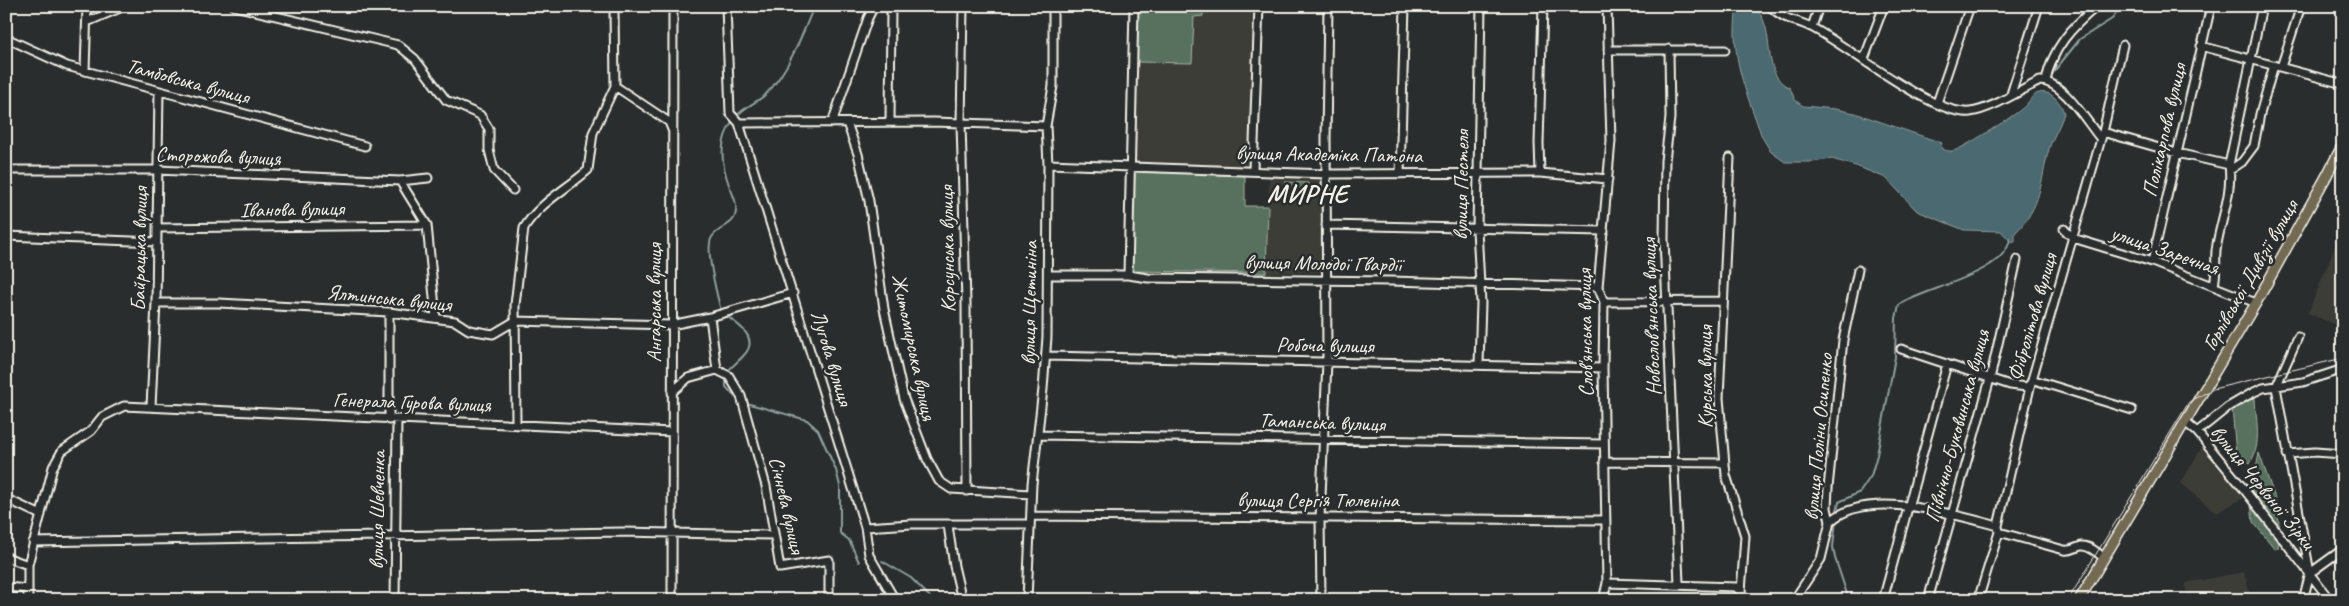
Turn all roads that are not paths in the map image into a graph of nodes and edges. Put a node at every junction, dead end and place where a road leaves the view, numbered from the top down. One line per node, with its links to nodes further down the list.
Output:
1 (87, 6): 27 (street)
2 (125, 6): 27 (street)
3 (234, 6): 70 (street)
4 (612, 6): 41 (street)
5 (674, 6): 52 (street, Ангарська вулиця)
6 (726, 6): 46 (street)
7 (874, 6): 47 (street)
8 (891, 6): 45 (street)
9 (963, 6): 49 (street, Корсунська вулиця)
10 (1053, 6): 50 (street, вулиця Щетиніна)
11 (1134, 6): 58 (street)
12 (1259, 6): 62 (street)
13 (1328, 6): 64 (street)
14 (1405, 6): 65 (street)
15 (1481, 6): 66 (street, вулиця Пестеля)
16 (1543, 6): 63 (street)
17 (1608, 6): 33 (street, Слов'янська вулиця)
18 (1770, 6): 28 (street)
19 (1819, 6): 28 (street)
20 (1884, 6): 36 (street)
21 (1970, 6): 44 (street)
22 (2039, 6): 43 (street)
23 (2097, 6): 39 (street)
24 (2211, 6): 31 (street, Полікарпова вулиця)
25 (2262, 6): 35 (street)
26 (2300, 6): 37 (street)
27 (87, 22): 38 (street)
28 (1812, 27): 36 (street)
29 (6, 38): 38 (street, Тамбовська вулиця)
30 (2122, 45): 51 (street, Фібролітова вулиця)
31 (2202, 46): 35 (street); 55 (street, Полікарпова вулиця)
32 (1670, 49): 33 (street); 34 (street); 90 (street, Новослов'янська вулиця)
33 (1608, 50): 68 (street, Слов'янська вулиця)
34 (1725, 50)
35 (2250, 58): 37 (street); 59 (street)
36 (1864, 59): 44 (street)
37 (2278, 66): 40 (street); 59 (street)
38 (85, 71): 42 (street, Тамбовська вулиця)
39 (2050, 82): 43 (street); 51 (street)
40 (2343, 84)
41 (615, 86): 52 (street); 98 (street)
42 (159, 91): 54 (street, Тамбовська вулиця); 61 (street, Байрацька вулиця)
43 (2011, 94): 44 (street)
44 (1937, 103)
45 (890, 122): 48 (street); 49 (street)
46 (739, 123): 47 (street); 89 (street, Лугова вулиця)
47 (832, 123): 48 (street)
48 (847, 123): 128 (street, Житомирська вулиця)
49 (961, 123): 50 (street); 128 (street, Корсунська вулиця)
50 (1046, 126): 57 (street, вулиця Щетиніна)
51 (2101, 135): 55 (street); 78 (street, Фібролітова вулиця)
52 (675, 137): 99 (street, Ангарська вулиця)
53 (2343, 144): 94 (main road, Горлівської Дивізії вулиця)
54 (365, 146)
55 (2176, 153): 59 (street); 81 (street, Полікарпова вулиця)
56 (1730, 158): 91 (street, Курська вулиця)
57 (1048, 164): 58 (street, вулиця Академіка Патона); 83 (street, вулиця Щетиніна)
58 (1130, 167): 62 (street, вулиця Академіка Патона); 84 (street)
59 (2229, 168): 87 (street)
60 (6, 170): 61 (street, Сторожова вулиця)
61 (158, 170): 69 (street, Сторожова вулиця); 73 (street, Байрацька вулиця)
62 (1253, 170): 64 (street, вулиця Академіка Патона)
63 (1540, 173): 66 (street, вулиця Академіка Патона); 68 (street, вулиця Академіка Патона)
64 (1327, 174): 65 (street, вулиця Академіка Патона); 72 (street)
65 (1400, 174): 66 (street, вулиця Академіка Патона)
66 (1478, 174): 74 (street, вулиця Пестеля)
67 (428, 178): 69 (street, Сторожова вулиця)
68 (1608, 179): 76 (street, Слов'янська вулиця)
69 (400, 181): 71 (street)
70 (513, 190)
71 (427, 225): 73 (street, Іванова вулиця); 97 (street)
72 (1326, 225): 74 (street); 85 (street)
73 (157, 228): 79 (street, Байрацька вулиця)
74 (1477, 230): 76 (street); 86 (street, вулиця Пестеля)
75 (2064, 230): 78 (street, улица Заречная)
76 (1604, 231): 88 (street, Слов'янська вулиця)
77 (6, 236): 79 (street)
78 (2073, 238): 81 (street, улица Заречная); 110 (street, Фібролітова вулиця)
79 (157, 242): 93 (street, Байрацька вулиця)
80 (2017, 260): 109 (street, Північно-Буковинська вулиця)
81 (2152, 262): 87 (street, улица Заречная)
82 (1858, 270): 136 (street, вулиця Поліни Осипенко)
83 (1048, 274): 84 (street, вулиця Молодої Гвардії); 102 (street, вулиця Щетиніна)
84 (1128, 275): 85 (street, вулиця Молодої Гвардії)
85 (1328, 280): 86 (street, вулиця Молодої Гвардії); 103 (street)
86 (1480, 285): 88 (street, вулиця Молодої Гвардії); 104 (street, вулиця Пестеля)
87 (2214, 285): 94 (street, улица Заречная)
88 (1598, 287): 92 (street, Слов'янська вулиця)
89 (793, 293): 96 (street); 140 (street, Лугова вулиця)
90 (1668, 301): 91 (street); 92 (street); 127 (street, Новослов'янська вулиця)
91 (1723, 301): 126 (street, Курська вулиця)
92 (1604, 302): 106 (street, Слов'янська вулиця)
93 (156, 303): 95 (street, Ялтинська вулиця); 113 (street, Байрацька вулиця)
94 (2256, 303): 116 (main road, Горлівської Дивізії вулиця)
95 (389, 312): 97 (street, Ялтинська вулиця); 115 (street, вулиця Шевченка)
96 (710, 317): 99 (street); 108 (street)
97 (436, 318): 98 (street, Ялтинська вулиця)
98 (516, 321): 99 (street); 117 (street)
99 (672, 325): 112 (street, Ангарська вулиця)
100 (2298, 337): 111 (street)
101 (1901, 349): 105 (street)
102 (1046, 356): 103 (street, Робоча вулиця); 120 (street, вулиця Щетиніна)
103 (1327, 362): 104 (street, Робоча вулиця); 121 (street)
104 (1479, 364): 106 (street, Робоча вулиця)
105 (1947, 364): 109 (street); 131 (street)
106 (1603, 368): 122 (street, Слов'янська вулиця)
107 (2343, 369): 111 (street)
108 (719, 371): 112 (street); 144 (street, Січнева вулиця)
109 (1990, 378): 110 (street); 132 (street, Північно-Буковинська вулиця)
110 (2033, 381): 114 (street); 141 (street, Фібролітова вулиця)
111 (2276, 387): 119 (street); 123 (street)
112 (672, 392): 118 (street, Ангарська вулиця)
113 (151, 407): 115 (street, Генерала Гурова вулиця); 133 (street, Генерала Гурова вулиця)
114 (2132, 410)
115 (393, 420): 117 (street, Генерала Гурова вулиця); 143 (street, вулиця Шевченка)
116 (2185, 422): 119 (street, вулиця Червоної Зірки); 148 (main road, Горлівської Дивізії вулиця)
117 (516, 423): 118 (street, Генерала Гурова вулиця)
118 (672, 432): 142 (street, Ангарська вулиця)
119 (2196, 432): 150 (street, вулиця Червоної Зірки)
120 (1038, 434): 121 (street, Таманська вулиця); 129 (street, вулиця Щетиніна)
121 (1322, 439): 122 (street, Таманська вулиця); 135 (street)
122 (1604, 444): 125 (street, Слов'янська вулиця)
123 (2287, 454): 124 (street); 150 (street)
124 (2343, 454)
125 (1604, 462): 127 (street); 137 (street, Слов'янська вулиця)
126 (1724, 463): 127 (street); 155 (street, Курська вулиця)
127 (1673, 464): 152 (street, Новослов'янська вулиця)
128 (967, 491): 129 (street, Житомирська вулиця)
129 (1031, 494): 134 (street, вулиця Щетиніна)
130 (6, 504): 133 (street)
131 (1909, 505): 132 (street); 136 (street); 167 (street)
132 (1952, 514): 141 (street); 168 (street, Північно-Буковинська вулиця)
133 (41, 515): 145 (street)
134 (1031, 516): 135 (street, вулиця Сергія Тюленіна); 138 (street, вулиця Щетиніна)
135 (1320, 518): 137 (street, вулиця Сергія Тюленіна); 163 (street)
136 (1834, 519): 166 (street, вулиця Поліни Осипенко)
137 (1604, 520): 151 (street, Слов'янська вулиця)
138 (1030, 524): 139 (street); 162 (street, вулиця Щетиніна)
139 (948, 525): 140 (street); 161 (street)
140 (865, 526): 160 (street, Лугова вулиця)
141 (1999, 529): 148 (street); 169 (street, Фібролітова вулиця)
142 (672, 533): 143 (street); 144 (street); 158 (street, Ангарська вулиця)
143 (395, 534): 145 (street); 157 (street, вулиця Шевченка)
144 (774, 535): 159 (street, Січнева вулиця)
145 (33, 542): 149 (street)
146 (2343, 549): 150 (street)
147 (6, 557): 149 (street)
148 (2104, 558): 170 (main road, Горлівської Дивізії вулиця)
149 (28, 565): 154 (street)
150 (2310, 573): 171 (street); 172 (street, вулиця Червоної Зірки)
151 (1607, 583): 152 (street); 164 (street, Слов'янська вулиця)
152 (1679, 584): 155 (street)
153 (6, 587): 154 (street)
154 (28, 588): 156 (street)
155 (1740, 592): 165 (street)
156 (28, 600)
157 (395, 600)
158 (672, 600)
159 (829, 600)
160 (895, 600)
161 (962, 600)
162 (1027, 600)
163 (1321, 600)
164 (1603, 600)
165 (1747, 600)
166 (1794, 600)
167 (1883, 600)
168 (1928, 600)
169 (1978, 600)
170 (2079, 600)
171 (2303, 600)
172 (2330, 600)

